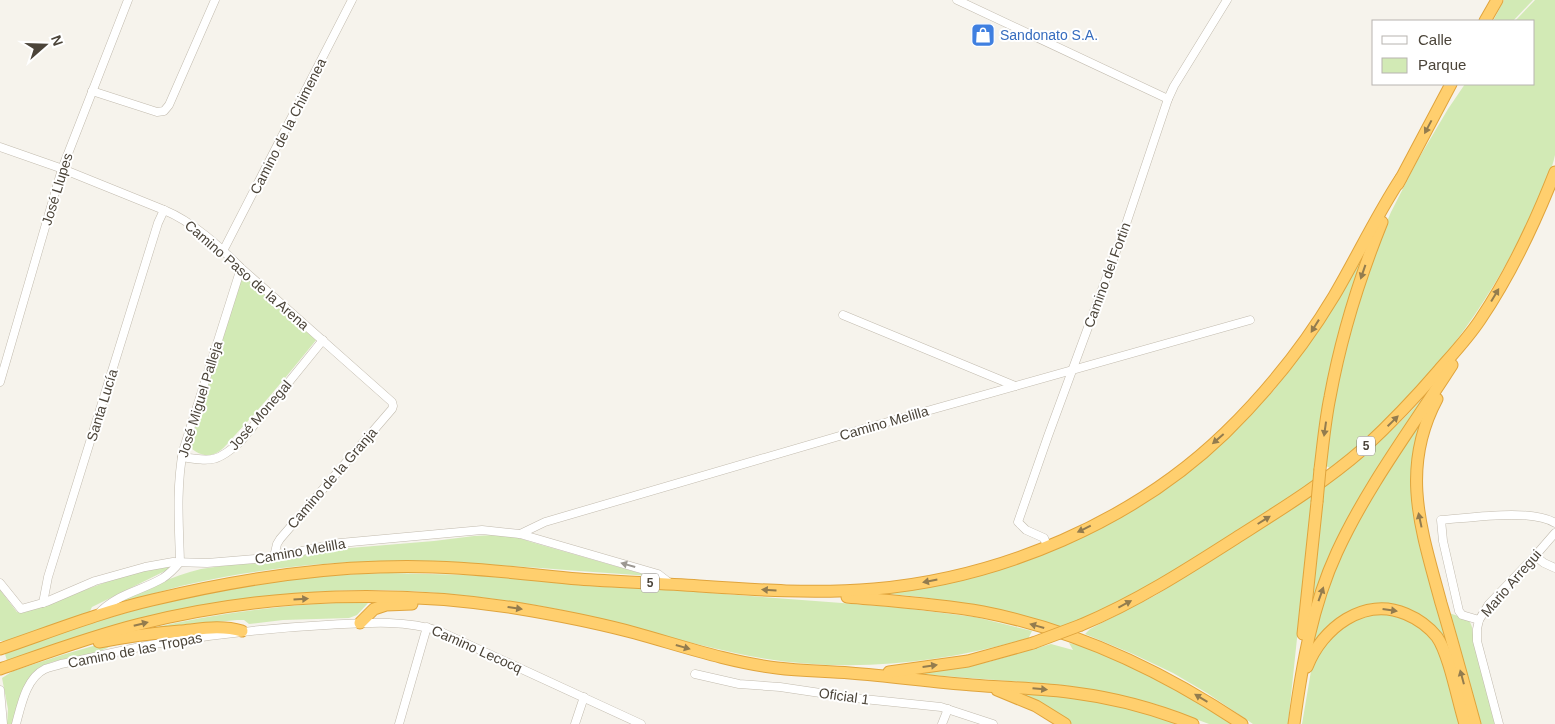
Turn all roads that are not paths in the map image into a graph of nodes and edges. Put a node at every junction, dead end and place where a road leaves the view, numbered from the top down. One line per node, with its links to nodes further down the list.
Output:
1 (128, 0): 9 (street, José Llupes)
2 (215, 0): 9 (street)
3 (352, 0): 16 (street, Camino de la Chimenea)
4 (956, 0): 10 (street)
5 (1227, 0): 10 (street, Camino del Fortin)
6 (1497, 0): 7 (highway)
7 (1486, 20)
8 (1450, 85): 14 (highway, 5, one-way to 14)
9 (92, 91): 12 (street, José Llupes)
10 (1168, 99): 22 (street, Camino del Fortin)
11 (0, 147): 12 (street, Camino Paso de la Arena)
12 (62, 169): 15 (street, Camino Paso de la Arena); 23 (street, José Llupes)
13 (1555, 172): 20 (highway, 5, one-way to 13)
14 (1401, 178): 30 (highway, 5, one-way to 30); 54 (highway, one-way to 54, bridge)
15 (164, 210): 16 (street, Camino Paso de la Arena); 38 (street, Santa Lucía)
16 (223, 251): 17 (street, Camino Paso de la Arena)
17 (241, 268): 21 (street, Camino Paso de la Arena); 26 (street, José Miguel Palleja)
18 (843, 316): 24 (street)
19 (1250, 320): 22 (street, Camino Melilla)
20 (1480, 321): 50 (highway, 5, one-way to 20, bridge); 54 (highway, one-way to 20); 69 (highway, one-way to 20)
21 (323, 340): 25 (street, Camino Paso de la Arena); 26 (street, José Monegal)
22 (1073, 370): 24 (street, Camino Melilla); 30 (street, Camino del Fortin)
23 (0, 382)
24 (1015, 386): 29 (street, Camino Melilla)
25 (392, 402): 32 (street, Camino de la Granja)
26 (182, 458): 33 (street, José Miguel Palleja)
27 (1555, 522): 42 (street)
28 (1555, 533): 31 (street, Mario Arregui)
29 (520, 534): 32 (street, Camino Melilla); 36 (street, Camino Melilla, one-way to 29)
30 (1047, 546): 37 (highway, 5, one-way to 37)
31 (1535, 556): 34 (street); 42 (street, Mario Arregui)
32 (274, 557): 33 (street, Camino Melilla)
33 (180, 562): 38 (street); 41 (street)
34 (1555, 568)
35 (0, 583): 38 (street)
36 (672, 584): 37 (highway, 5, one-way to 36); 41 (highway, 5)
37 (795, 592): 66 (highway, one-way to 37)
38 (43, 602)
39 (484, 604): 40 (highway); 47 (highway, 5, one-way to 39); 50 (highway, 5, one-way to 50)
40 (371, 611): 43 (highway); 44 (highway)
41 (96, 616): 48 (highway, 5)
42 (1479, 620): 70 (street, Mario Arregui)
43 (360, 623): 44 (street, Camino Lecocq); 46 (street, Camino Lecocq)
44 (376, 623): 45 (street, Camino Lecocq)
45 (427, 627): 55 (street, Camino Lecocq); 59 (street)
46 (242, 631): 47 (highway); 58 (street, Camino de las Tropas)
47 (68, 645): 49 (highway, 5)
48 (2, 649)
49 (5, 667)
50 (847, 673): 52 (highway)
51 (694, 674): 56 (street, Oficial 1)
52 (974, 685): 64 (highway); 65 (highway, one-way to 65)
53 (0, 690): 57 (street)
54 (1298, 693): 67 (highway); 68 (highway, one-way to 68)
55 (584, 697): 60 (street); 61 (street, Camino Lecocq)
56 (948, 709): 62 (street); 63 (street, Oficial 1)
57 (3, 724)
58 (16, 724)
59 (399, 724)
60 (575, 724)
61 (641, 724)
62 (942, 724)
63 (992, 724)
64 (1064, 724)
65 (1193, 724)
66 (1242, 724)
67 (1294, 724)
68 (1464, 724)
69 (1475, 724)
70 (1500, 724)

